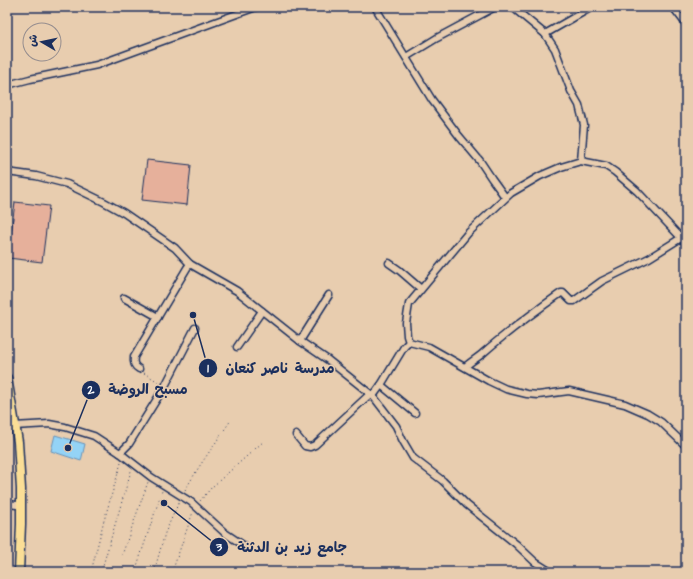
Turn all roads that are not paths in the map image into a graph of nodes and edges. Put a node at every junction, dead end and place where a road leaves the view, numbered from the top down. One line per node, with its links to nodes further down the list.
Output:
1 (256, 7): 10 (street)
2 (375, 7): 9 (street)
3 (495, 7): 9 (street)
4 (511, 7): 8 (street)
5 (592, 7): 8 (street)
6 (673, 7): 7 (street)
7 (686, 24)
8 (545, 34): 11 (street)
9 (406, 57): 13 (street)
10 (7, 85)
11 (581, 161): 13 (street); 14 (street)
12 (7, 172): 17 (street)
13 (505, 197): 18 (street)
14 (681, 238): 15 (street); 27 (street)
15 (686, 244)
16 (389, 263): 18 (street)
17 (190, 264): 21 (street); 22 (street)
18 (421, 289): 25 (street)
19 (329, 296): 24 (street)
20 (124, 298): 22 (street)
21 (262, 311): 24 (street); 26 (street)
22 (158, 317): 28 (street)
23 (194, 328): 36 (street)
24 (300, 341): 31 (street)
25 (409, 342): 27 (street); 30 (street)
26 (237, 347)
27 (465, 368): 35 (street)
28 (139, 369)
29 (7, 378): 33 (main road)
30 (382, 385): 31 (street); 32 (street)
31 (372, 395): 34 (street); 42 (street)
32 (415, 413)
33 (14, 427): 36 (street); 38 (main road); 41 (main road)
34 (296, 435)
35 (686, 446)
36 (122, 454): 39 (street)
37 (7, 504): 38 (street)
38 (17, 505): 40 (main road)
39 (243, 545)
40 (15, 572)
41 (19, 572)
42 (551, 572)

